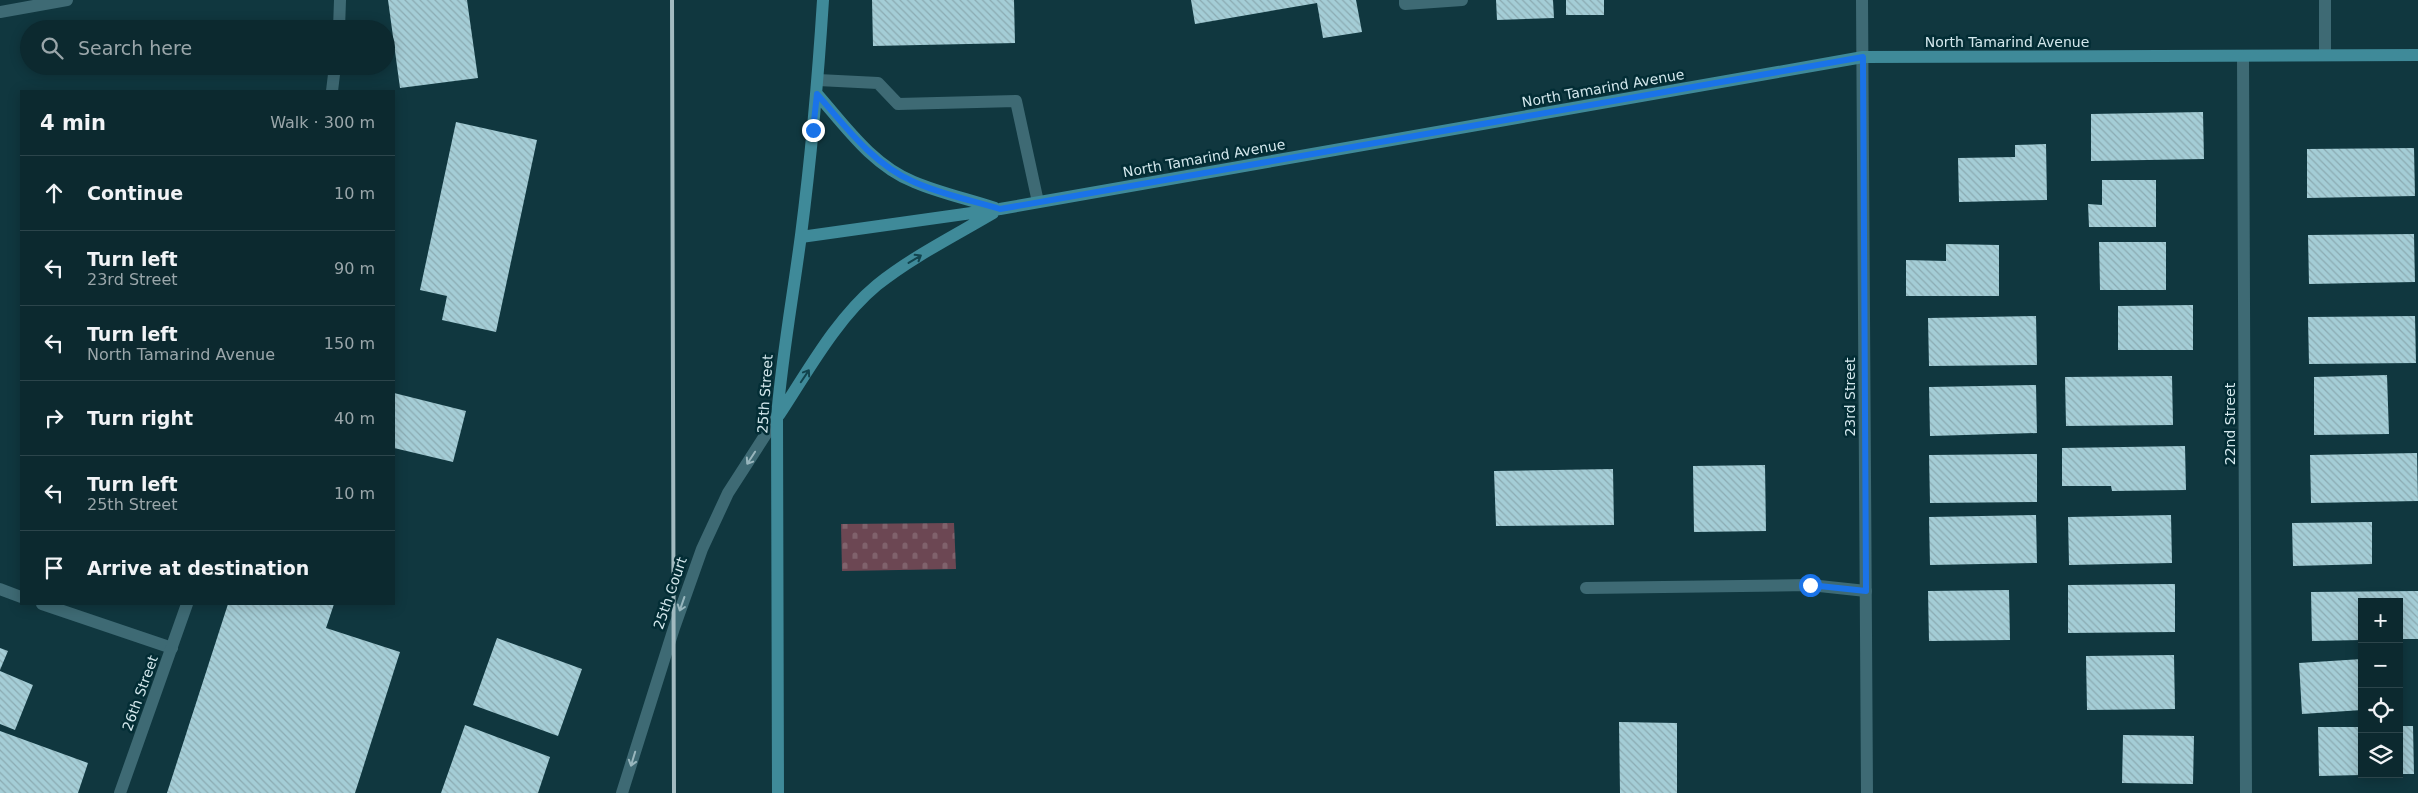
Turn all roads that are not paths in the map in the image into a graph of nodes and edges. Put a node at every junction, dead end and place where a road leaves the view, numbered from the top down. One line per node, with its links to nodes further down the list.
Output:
1 (67, 0): 8 (street)
2 (340, 0): 9 (street)
3 (824, 0): 15 (street, 25th Street)
4 (1405, 0): 5 (street)
5 (1462, 0)
6 (1862, 0): 13 (street, 23rd Street)
7 (2325, 0): 10 (street)
8 (0, 12)
9 (339, 20)
10 (2325, 55): 11 (street, North Tamarind Avenue); 12 (street, North Tamarind Avenue)
11 (2418, 55)
12 (2243, 56): 13 (street, North Tamarind Avenue); 33 (street, 22nd Street)
13 (1863, 57): 18 (street, North Tamarind Avenue); 24 (street, 23rd Street)
14 (334, 75): 16 (street)
15 (818, 80): 17 (street, 25th Street); 18 (street)
16 (332, 90)
17 (817, 94): 19 (street); 20 (street, 25th Street)
18 (1038, 202): 19 (street, North Tamarind Avenue)
19 (1000, 209): 20 (street, North Tamarind Avenue); 21 (street, one-way to 19)
20 (801, 237): 21 (street, 25th Street)
21 (777, 417): 30 (street, 25th Court, one-way to 30); 31 (street, 25th Street)
22 (1586, 588): 24 (street)
23 (0, 589): 25 (street)
24 (1866, 591): 32 (street, 23rd Street)
25 (20, 597)
26 (45, 605): 28 (street)
27 (187, 605): 28 (street, 26th Street)
28 (172, 648): 29 (street, 26th Street)
29 (120, 793)
30 (622, 793)
31 (778, 793)
32 (1867, 793)
33 (2246, 793)

